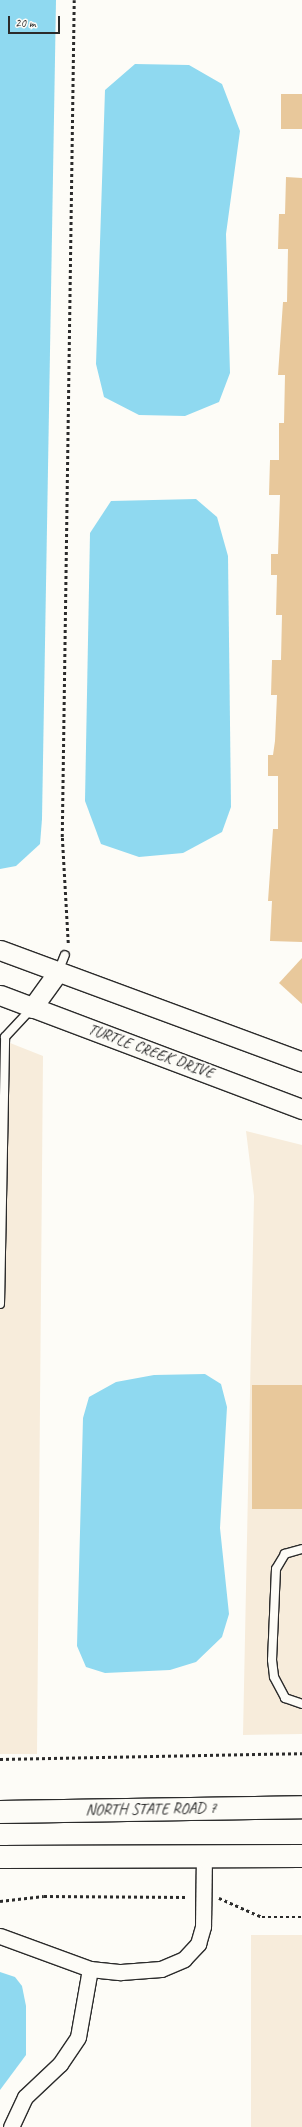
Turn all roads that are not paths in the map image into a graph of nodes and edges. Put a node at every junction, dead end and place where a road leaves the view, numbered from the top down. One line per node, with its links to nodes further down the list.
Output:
1 (0, 950): 2 (street)
2 (62, 963): 4 (street); 5 (street)
3 (0, 996): 4 (street, TURTLE CREEK DRIVE)
4 (32, 1008): 6 (lane); 7 (street, TURTLE CREEK DRIVE)
5 (302, 1062)
6 (2, 1104): 8 (lane)
7 (302, 1109)
8 (0, 1304)
9 (302, 1550): 10 (lane)
10 (302, 1704)
11 (302, 1807): 12 (main road, NORTH STATE ROAD 7)
12 (0, 1812)
13 (302, 1856): 15 (main road)
14 (0, 1857): 15 (main road)
15 (204, 1857): 17 (street)
16 (0, 1936): 17 (street)
17 (90, 1969): 18 (street)
18 (11, 2127)

